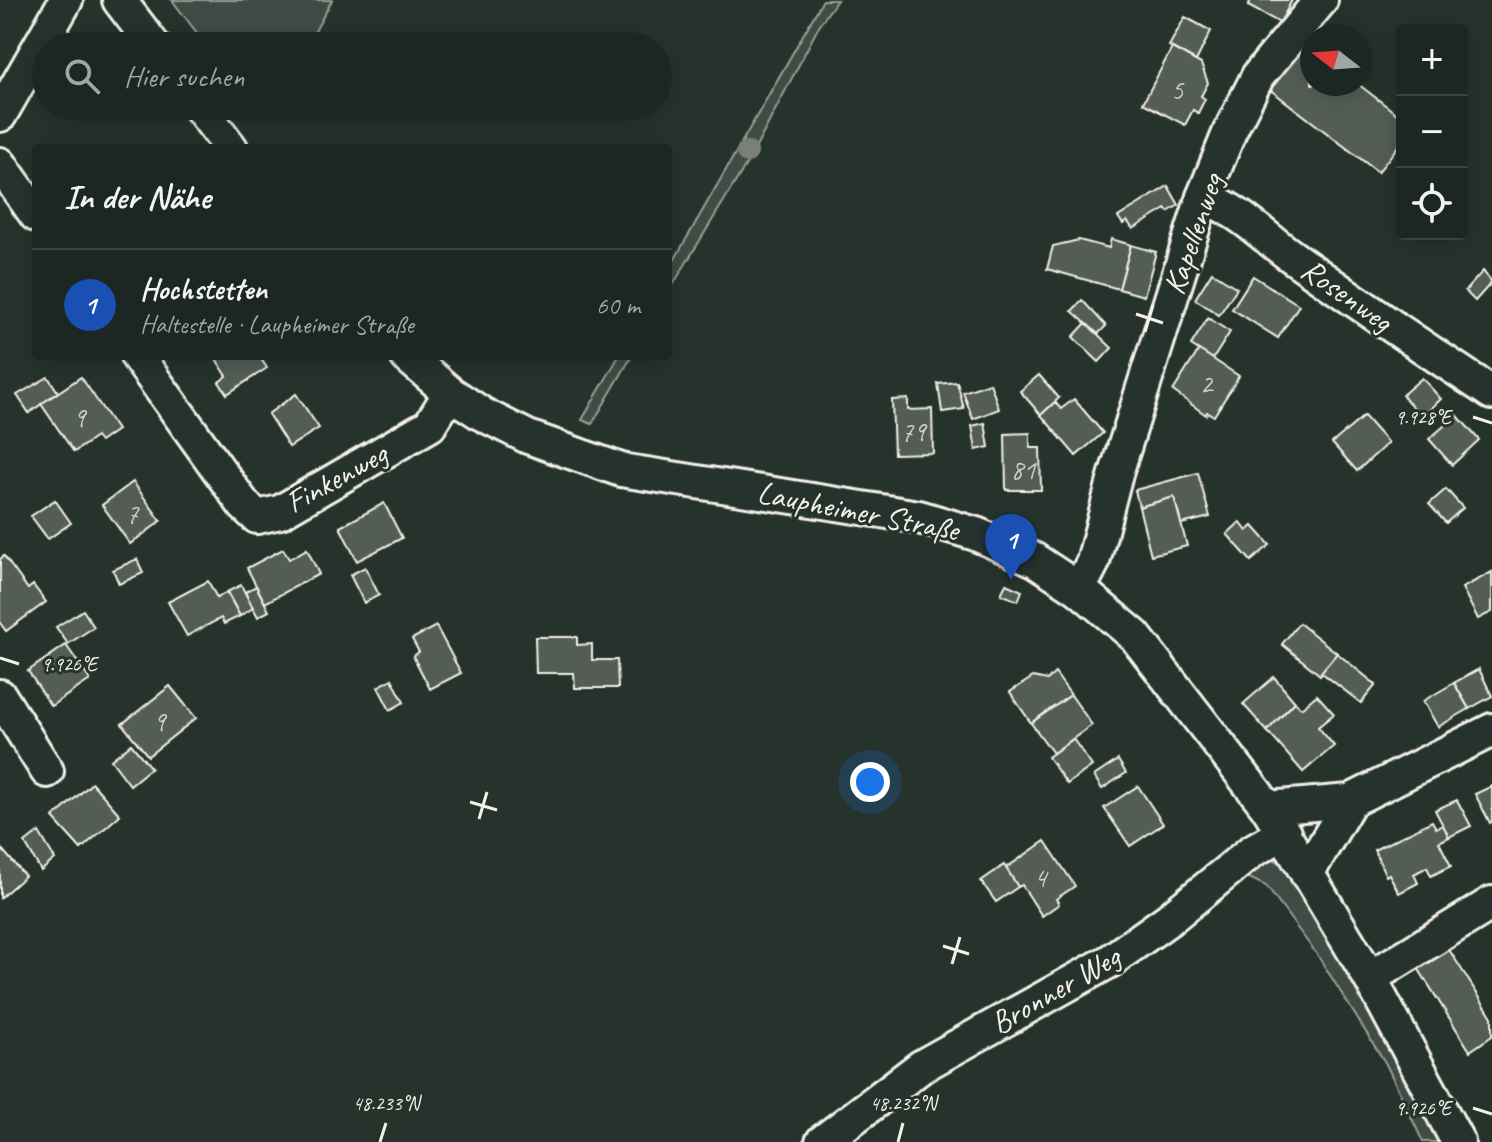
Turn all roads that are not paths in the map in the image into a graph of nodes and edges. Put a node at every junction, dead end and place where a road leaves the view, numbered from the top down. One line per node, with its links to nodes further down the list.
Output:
1 (66, 0): 4 (street)
2 (119, 0): 5 (street)
3 (1321, 0): 11 (street, Kapellenweg)
4 (48, 32)
5 (143, 32)
6 (32, 59): 7 (street)
7 (0, 115)
8 (210, 120): 9 (street)
9 (228, 144)
10 (0, 164): 12 (street)
11 (1203, 197): 16 (street, Rosenweg); 17 (street, Kapellenweg)
12 (32, 209)
13 (140, 360): 15 (street, Finkenweg)
14 (412, 360): 15 (street, Laupheimer Straße)
15 (450, 393): 17 (street, Laupheimer Straße)
16 (1492, 393)
17 (1079, 589): 22 (street, Laupheimer Straße)
18 (0, 696): 20 (street)
19 (1492, 730): 21 (street)
20 (47, 771)
21 (1350, 801): 22 (street); 23 (street)
22 (1276, 820): 23 (street, Laupheimer Straße); 26 (street, Bronner Weg)
23 (1307, 874): 25 (street, Laupheimer Straße)
24 (1492, 903): 25 (street)
25 (1370, 978): 27 (street, Laupheimer Straße)
26 (822, 1142)
27 (1458, 1142)

